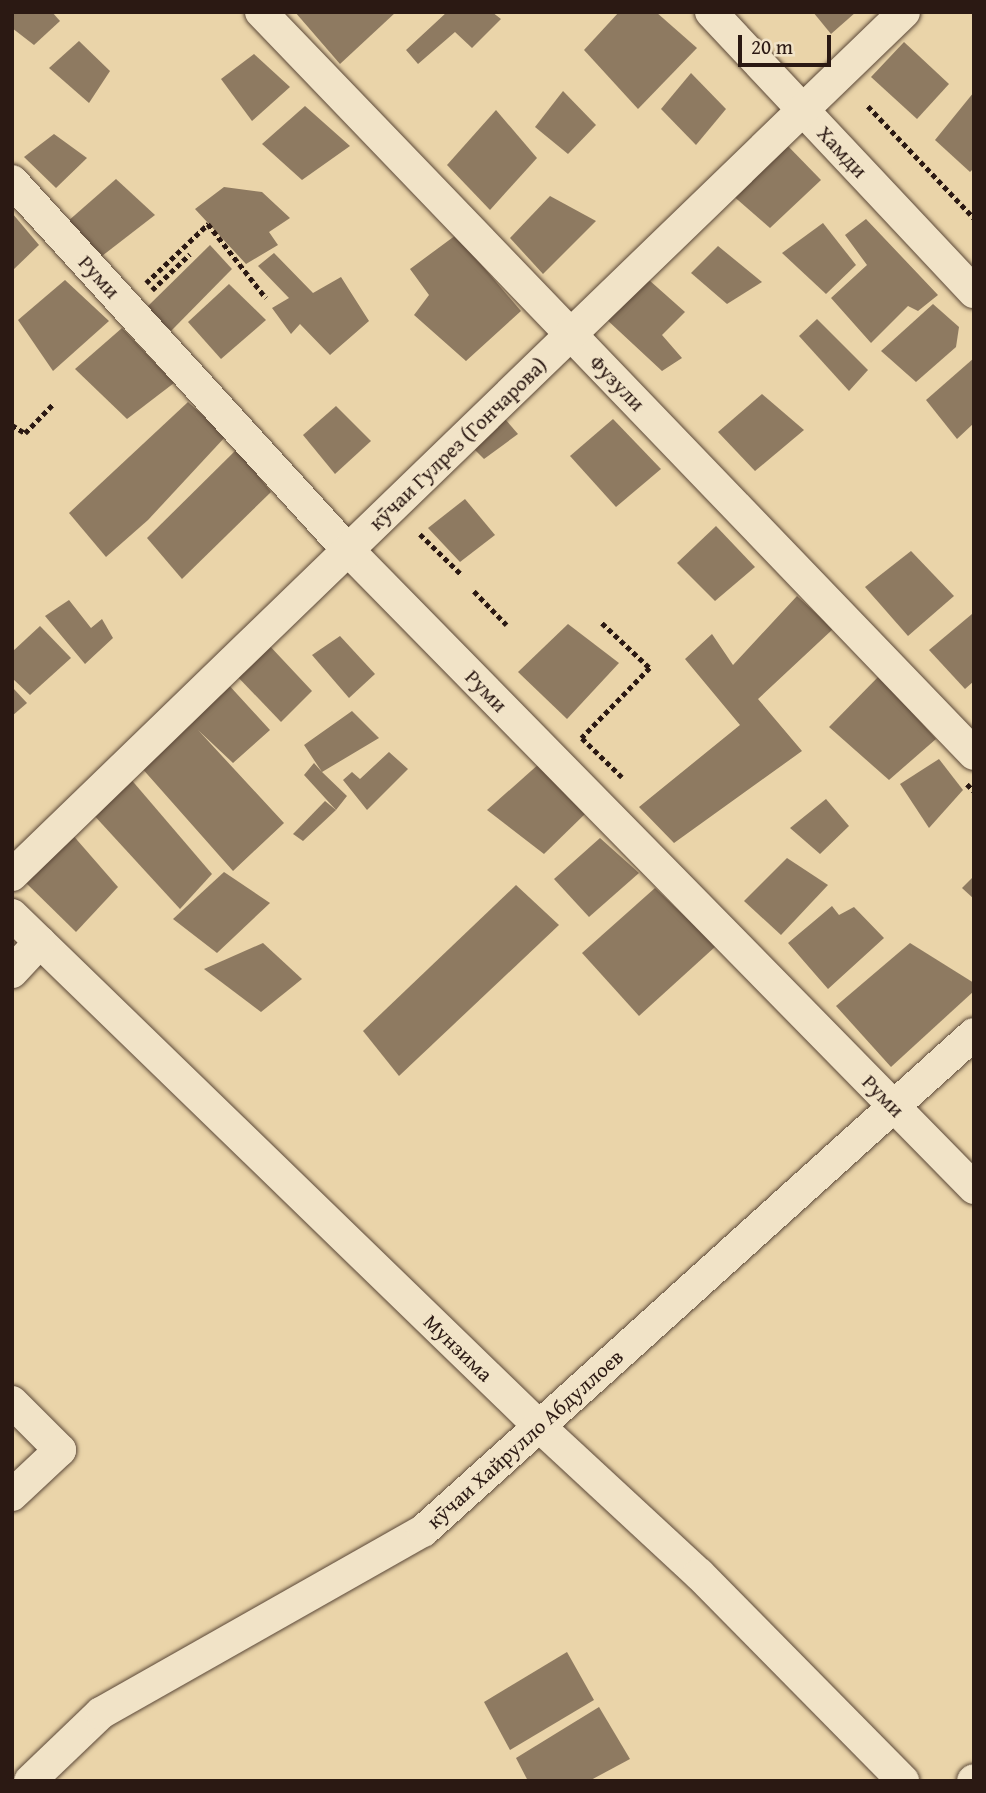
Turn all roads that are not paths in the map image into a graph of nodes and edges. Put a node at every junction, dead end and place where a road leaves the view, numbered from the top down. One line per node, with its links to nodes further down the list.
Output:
1 (261, 12): 7 (street, Фузули)
2 (711, 12): 4 (street, Хамди)
3 (904, 12): 4 (street, кӯчаи Гулрез (Гончарова))
4 (802, 110): 6 (street, Хамди); 7 (street, кӯчаи Гулрез (Гончарова))
5 (12, 181): 8 (street, Руми)
6 (974, 292)
7 (570, 335): 8 (street, кӯчаи Гулрез (Гончарова)); 9 (street, Фузули)
8 (348, 550): 10 (street, кӯчаи Гулрез (Гончарова)); 15 (street, Руми)
9 (974, 754)
10 (12, 875)
11 (12, 915): 12 (street, Мунзима)
12 (40, 942): 13 (street); 18 (street, Мунзима)
13 (12, 972)
14 (974, 1034): 15 (street, кӯчаи Хайрулло Абдуллоев)
15 (895, 1108): 16 (street, Руми); 18 (street, кӯчаи Хайрулло Абдуллоев)
16 (974, 1188)
17 (12, 1402): 19 (street)
18 (539, 1426): 20 (street, кӯчаи Хайрулло Абдуллоев); 21 (street, Мунзима)
19 (12, 1495)
20 (30, 1781)
21 (903, 1781)

